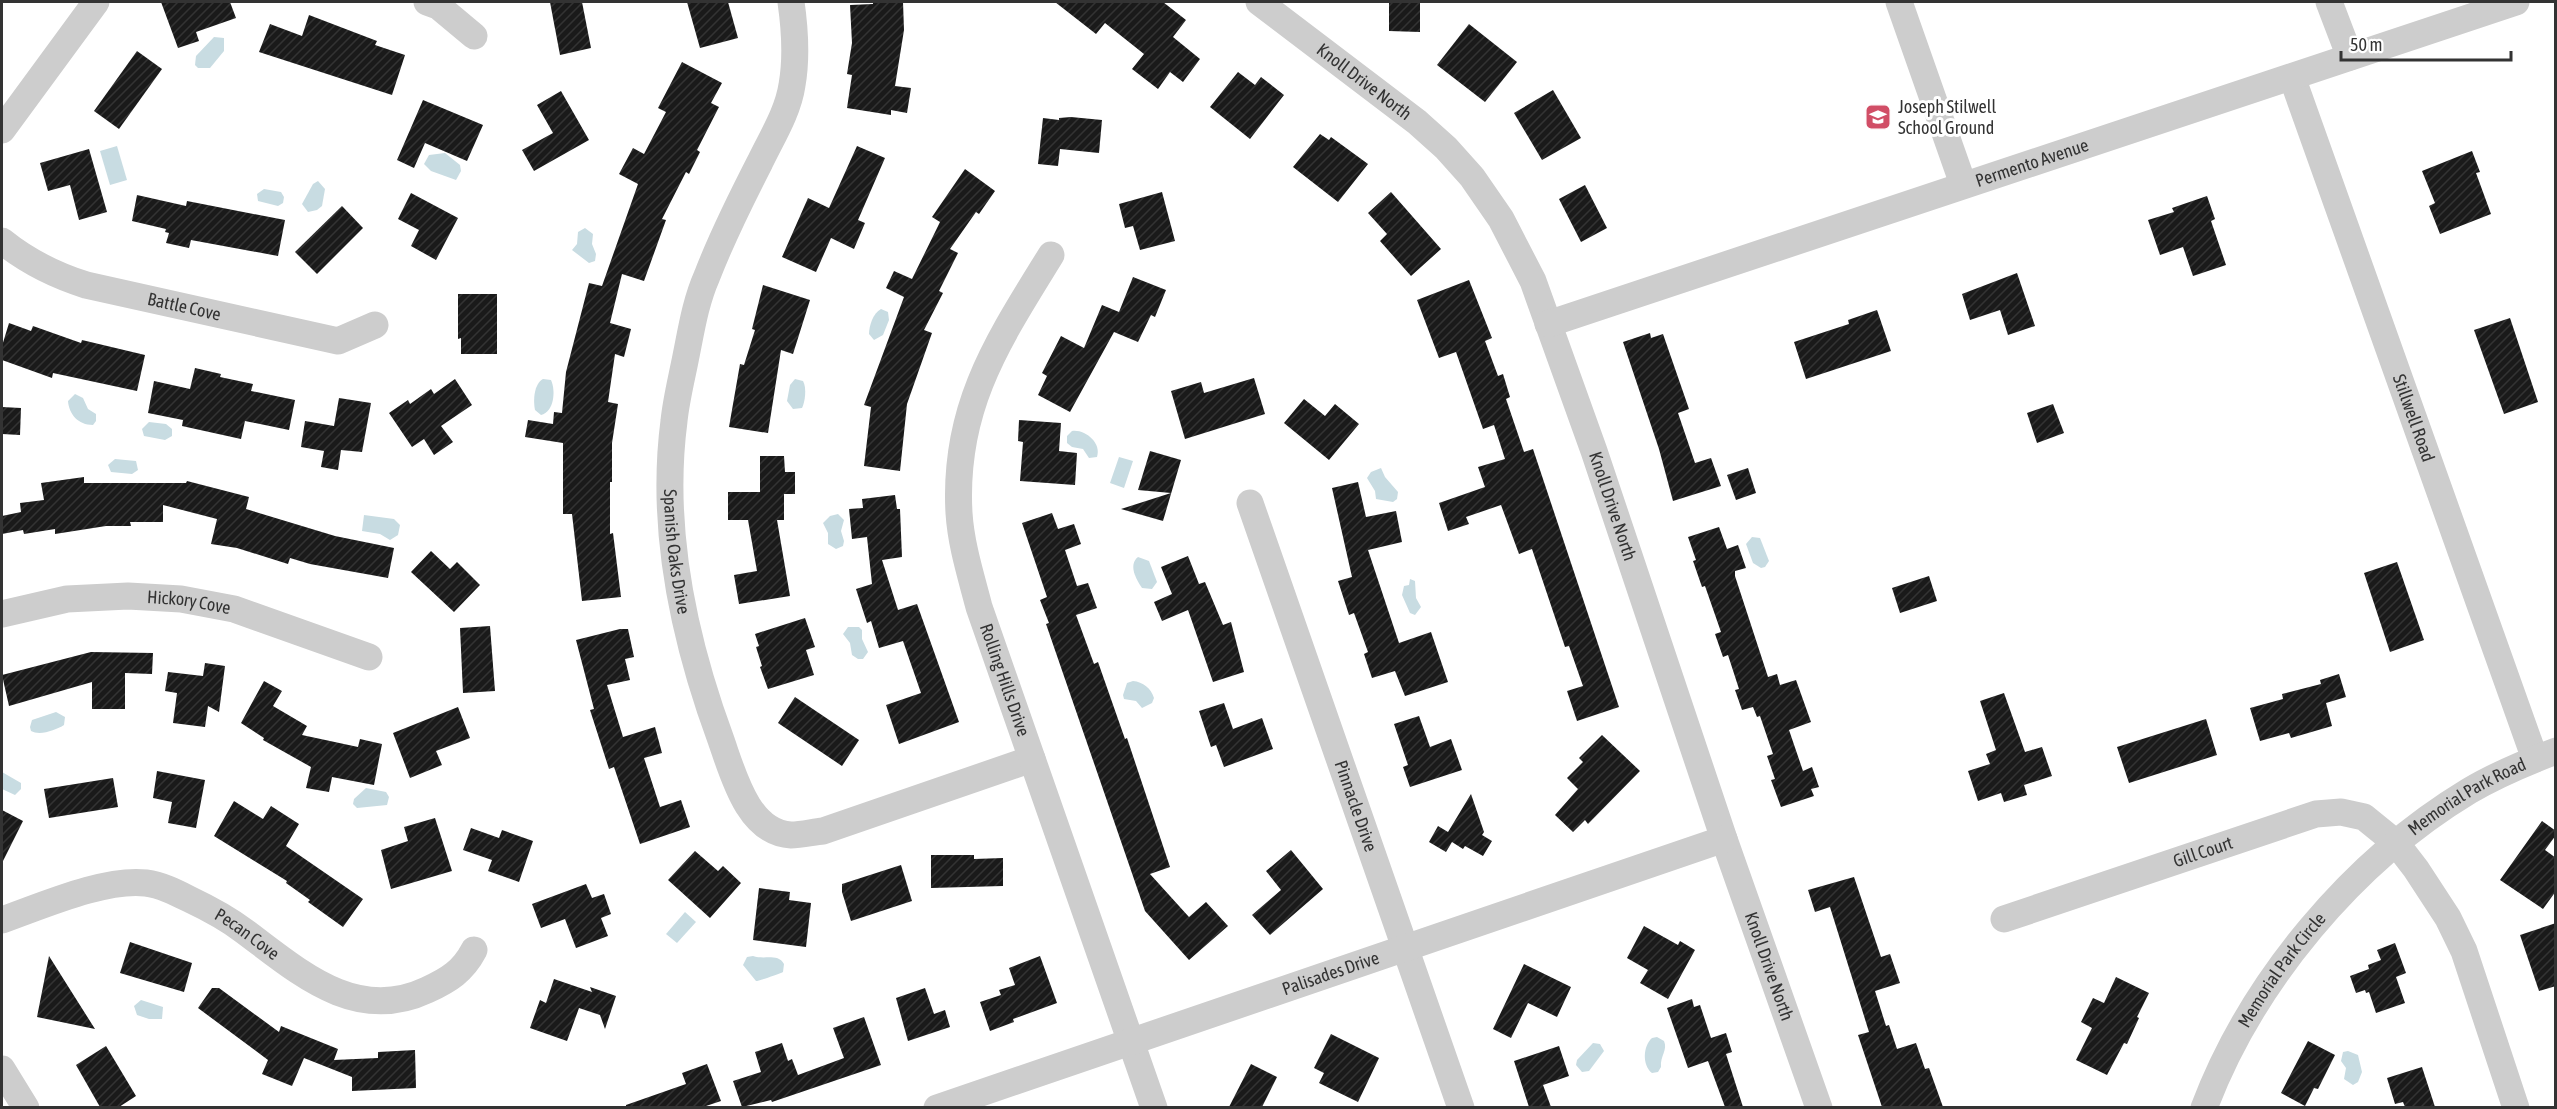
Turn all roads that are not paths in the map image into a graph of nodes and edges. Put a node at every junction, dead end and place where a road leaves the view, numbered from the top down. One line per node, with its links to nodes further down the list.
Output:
1 (96, 2): 11 (street)
2 (427, 2): 8 (street)
3 (791, 2): 21 (street, Spanish Oaks Drive)
4 (1899, 2): 12 (street)
5 (2329, 2): 9 (street)
6 (2516, 2): 9 (street, Permento Avenue)
7 (1277, 7): 15 (street, Knoll Drive North)
8 (474, 36)
9 (2350, 57): 10 (street, Permento Avenue)
10 (2292, 77): 12 (street, Permento Avenue); 20 (street, Stillwell Road)
11 (2, 130)
12 (1963, 184): 15 (street, Permento Avenue)
13 (2, 241): 16 (street, Battle Cove)
14 (1051, 255): 21 (street, Rolling Hills Drive)
15 (1548, 324): 22 (street, Knoll Drive North)
16 (375, 325)
17 (1250, 503): 26 (street, Pinnacle Drive)
18 (2, 614): 19 (street, Hickory Cove)
19 (369, 657)
20 (2545, 755): 23 (street, Memorial Park Road)
21 (1032, 759): 28 (street, Rolling Hills Drive)
22 (1724, 839): 26 (street, Palisades Drive); 34 (street, Knoll Drive North)
23 (2391, 848): 24 (street, Gill Court); 35 (street, Memorial Park Circle); 36 (street)
24 (2004, 919)
25 (2, 920): 27 (street, Pecan Cove)
26 (1405, 948): 28 (street, Palisades Drive); 33 (street, Pinnacle Drive)
27 (474, 950)
28 (1131, 1041): 31 (street, Palisades Drive); 32 (street, Rolling Hills Drive)
29 (2, 1069): 30 (street)
30 (26, 1107)
31 (937, 1107)
32 (1154, 1107)
33 (1461, 1107)
34 (1819, 1107)
35 (2204, 1107)
36 (2516, 1107)

